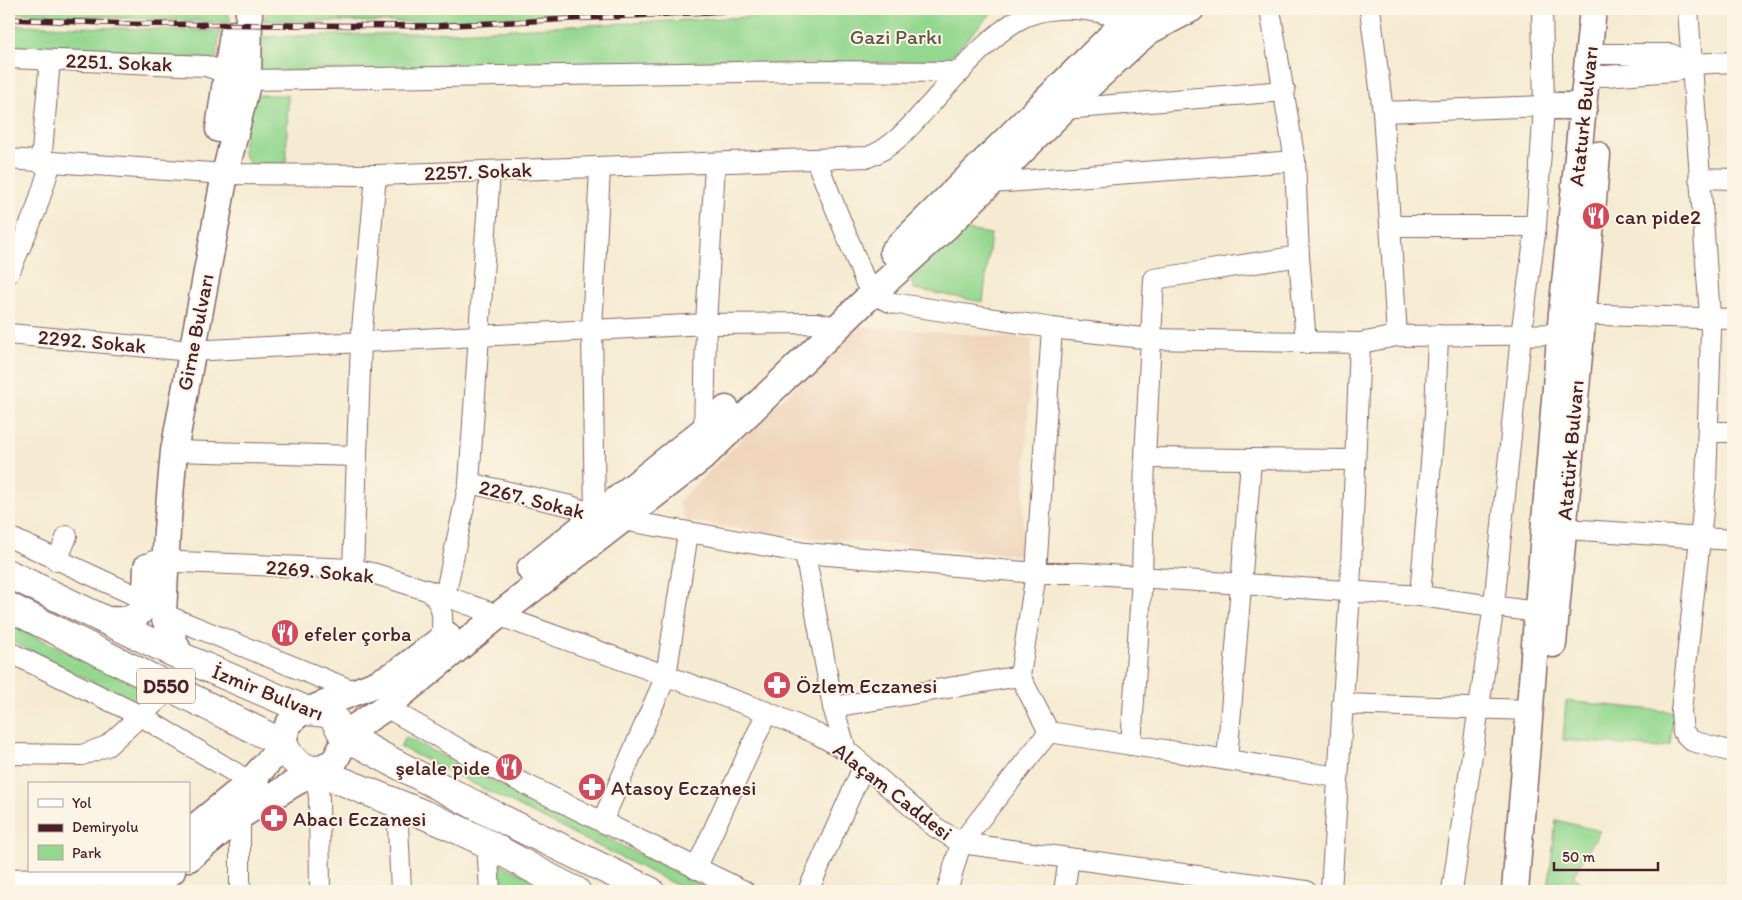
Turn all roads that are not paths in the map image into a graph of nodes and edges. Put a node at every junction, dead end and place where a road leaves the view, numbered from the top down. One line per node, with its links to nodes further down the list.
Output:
1 (233, 9): 17 (main road, Girne Bulvarı)
2 (249, 9): 17 (main road, Girne Bulvarı)
3 (1191, 9): 10 (main road)
4 (1270, 9): 18 (street)
5 (1370, 9): 22 (street)
6 (1542, 9): 19 (street)
7 (1593, 9): 15 (main road, Ataturk Bulvarı)
8 (1611, 9): 15 (main road, Atatürk Bulvarı)
9 (1688, 9): 14 (street)
10 (1140, 20): 16 (street, 2257. Sokak); 21 (main road); 39 (main road)
11 (9, 58): 12 (street, 2251. Sokak)
12 (50, 60): 17 (street, 2251. Sokak); 26 (street)
13 (1733, 62): 14 (street)
14 (1691, 64): 15 (street); 32 (street)
15 (1597, 65): 20 (main road, Ataturk Bulvarı); 43 (main road, Atatürk Bulvarı)
16 (961, 72): 17 (street, 2251. Sokak); 24 (street, 2257. Sokak)
17 (238, 77): 30 (main road, Girne Bulvarı)
18 (1285, 91): 21 (street); 25 (street)
19 (1544, 106): 20 (main road); 22 (street); 36 (street)
20 (1584, 106): 43 (main road, Ataturk Bulvarı)
21 (1064, 108): 34 (main road)
22 (1383, 112): 35 (street)
23 (9, 159): 26 (street, 2257. Sokak)
24 (816, 160): 27 (street, 2257. Sokak); 39 (street)
25 (1295, 161): 34 (street); 37 (street)
26 (46, 163): 30 (street, 2257. Sokak); 38 (street)
27 (715, 164): 28 (street, 2257. Sokak); 42 (street)
28 (600, 168): 29 (street, 2257. Sokak); 46 (street)
29 (490, 170): 31 (street, 2257. Sokak); 48 (street)
30 (217, 174): 31 (street, 2257. Sokak); 57 (main road, Girne Bulvarı)
31 (376, 175): 54 (street)
32 (1699, 178): 33 (street); 40 (street)
33 (1733, 179)
34 (991, 183): 39 (main road)
35 (1390, 226): 36 (street); 51 (street)
36 (1536, 226): 50 (street)
37 (1299, 256): 52 (street); 56 (street)
38 (9, 273)
39 (868, 287): 44 (main road); 45 (street)
40 (1710, 319): 41 (street); 43 (street); 59 (street)
41 (1733, 319)
42 (706, 324): 44 (street, 2292. Sokak); 46 (street, 2292. Sokak); 58 (street)
43 (1571, 324): 50 (street); 70 (main road, Atatürk Bulvarı)
44 (827, 325): 58 (main road); 63 (main road)
45 (1052, 328): 52 (street); 80 (street)
46 (592, 330): 48 (street, 2292. Sokak); 68 (street)
47 (9, 334): 53 (street); 57 (street, 2292. Sokak)
48 (478, 335): 54 (street, 2292. Sokak); 67 (street)
49 (1438, 335): 50 (street); 51 (street); 86 (street)
50 (1520, 335): 87 (street)
51 (1398, 336): 55 (street)
52 (1152, 339): 56 (street); 64 (street)
53 (9, 340)
54 (361, 341): 57 (street, 2292. Sokak); 62 (street)
55 (1360, 342): 56 (street); 65 (street)
56 (1306, 343)
57 (184, 350): 61 (main road, Girne Bulvarı); 78 (main road, Girne Bulvarı)
58 (705, 429): 63 (street); 68 (main road)
59 (1708, 432): 60 (street); 74 (street)
60 (1733, 432)
61 (174, 451): 62 (street); 78 (main road, Girne Bulvarı)
62 (356, 456): 79 (street)
63 (702, 458): 69 (main road)
64 (1145, 458): 66 (street); 82 (street)
65 (1354, 460): 66 (street); 84 (street)
66 (1251, 461): 83 (street)
67 (469, 483): 68 (street, 2267. Sokak); 85 (street)
68 (595, 515): 69 (street, 2267. Sokak); 90 (main road)
69 (620, 520): 71 (street, 2267. Sokak); 90 (main road)
70 (1554, 528): 74 (street); 91 (main road, Atatürk Bulvarı); 150 (main road, Atatürk Bulvarı)
71 (688, 533): 76 (street, 2267. Sokak); 96 (street)
72 (67, 536): 77 (street)
73 (9, 538): 77 (street)
74 (1701, 538): 75 (street); 114 (street)
75 (1733, 540)
76 (806, 553): 80 (street, 2267. Sokak); 102 (street)
77 (56, 561): 89 (street)
78 (156, 561): 79 (street, 2269. Sokak); 89 (main road, Girne Bulvarı)
79 (353, 569): 85 (street, 2269. Sokak)
80 (1036, 573): 82 (street, 2267. Sokak); 97 (street)
81 (9, 574): 92 (highway, İzmir Bulvarı / D550)
82 (1142, 577): 83 (street, 2267. Sokak); 112 (street)
83 (1241, 584): 84 (street, 2267. Sokak); 116 (street)
84 (1350, 591): 86 (street, 2267. Sokak); 100 (street)
85 (438, 594): 90 (street, 2269. Sokak); 93 (street)
86 (1420, 596): 87 (street, 2267. Sokak)
87 (1494, 605): 91 (street, 2267. Sokak); 103 (street)
88 (9, 607): 98 (highway, İzmir Bulvarı / D550)
89 (154, 607): 92 (main road); 95 (main road, Girne Bulvarı); 99 (street)
90 (490, 612): 93 (main road); 96 (street, Alaçam Caddesi); 101 (main road)
91 (1538, 612): 104 (main road, Atatürk Bulvarı)
92 (103, 620): 95 (highway, İzmir Bulvarı / D550)
93 (441, 640): 99 (main road)
94 (9, 652): 107 (street)
95 (180, 656): 105 (highway, İzmir Bulvarı / D550)
96 (666, 676): 106 (street, Alaçam Caddesi); 124 (street)
97 (1020, 676): 102 (street); 108 (street)
98 (172, 688): 107 (street); 111 (highway, İzmir Bulvarı / D550)
99 (356, 692): 105 (main road)
100 (1342, 704): 103 (street); 119 (street)
101 (386, 707): 110 (main road); 124 (street)
102 (833, 707): 109 (street); 113 (street)
103 (1478, 708): 104 (street); 148 (street)
104 (1529, 710): 149 (main road, Atatürk Bulvarı)
105 (308, 711): 110 (highway, İzmir Bulvarı / D550); 111 (main road)
106 (767, 712): 109 (street, Alaçam Caddesi); 130 (street)
107 (141, 716): 115 (street); 120 (street)
108 (1049, 732): 112 (street); 126 (street)
109 (817, 734): 113 (street, Alaçam Caddesi)
110 (343, 735): 118 (main road); 141 (highway, İzmir Bulvarı / D550)
111 (284, 744): 118 (highway, İzmir Bulvarı); 120 (main road)
112 (1131, 745): 116 (street)
113 (846, 750): 117 (street, Alaçam Caddesi)
114 (1733, 752)
115 (9, 754)
116 (1227, 760): 119 (street)
117 (864, 766): 126 (street, Alaçam Caddesi); 143 (street)
118 (316, 770): 121 (main road); 122 (highway, İzmir Bulvarı); 137 (street)
119 (1337, 777): 147 (street)
120 (249, 783): 121 (street); 125 (main road)
121 (274, 795): 123 (main road)
122 (396, 803): 127 (highway, İzmir Bulvarı); 138 (street)
123 (240, 816): 128 (main road); 136 (street)
124 (602, 822): 130 (street)
125 (190, 831)
126 (961, 843): 129 (street, Alaçam Caddesi); 144 (street)
127 (487, 844): 139 (street); 140 (highway, İzmir Bulvarı)
128 (190, 857)
129 (1069, 859): 134 (street, Alaçam Caddesi); 145 (street)
130 (696, 869): 142 (street)
131 (168, 872): 133 (main road)
132 (9, 879): 133 (street)
133 (142, 879): 135 (main road)
134 (1173, 883): 146 (street, Alaçam Caddesi)
135 (115, 891)
136 (240, 891)
137 (320, 891)
138 (401, 891)
139 (490, 891)
140 (576, 891)
141 (650, 891)
142 (744, 891)
143 (808, 891)
144 (947, 891)
145 (1064, 891)
146 (1297, 891)
147 (1331, 891)
148 (1452, 891)
149 (1515, 891)
150 (1533, 891)

